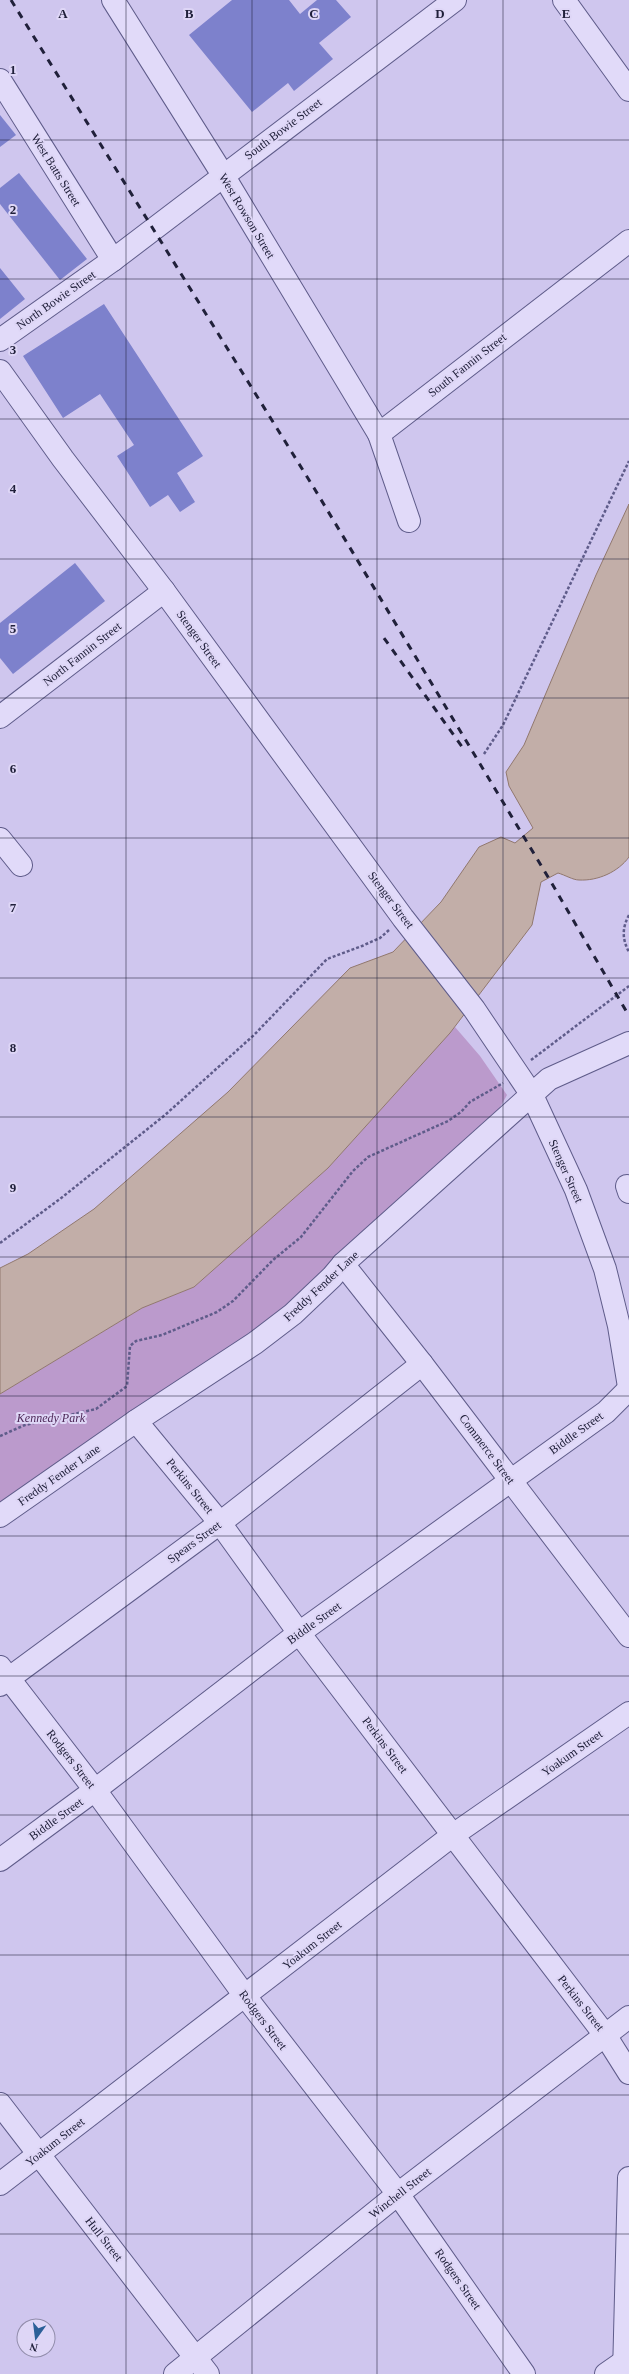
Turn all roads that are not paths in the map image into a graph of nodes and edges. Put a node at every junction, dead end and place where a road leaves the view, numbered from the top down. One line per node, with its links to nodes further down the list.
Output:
1 (113, 0): 6 (street, West Rowson Street)
2 (455, 0): 6 (street, South Bowie Street)
3 (564, 0): 5 (street)
4 (0, 80): 8 (street, West Batts Street)
5 (629, 90)
6 (223, 175): 8 (street, South Bowie Street); 11 (street, West Rowson Street)
7 (629, 241): 11 (street, South Fannin Street)
8 (113, 260): 9 (street, North Bowie Street)
9 (0, 340)
10 (0, 371): 13 (street, Stenger Street)
11 (379, 434): 12 (street)
12 (410, 521)
13 (164, 590): 14 (street, North Fannin Street); 18 (street, Stenger Street)
14 (0, 717)
15 (0, 839): 16 (street)
16 (21, 865)
17 (629, 1043): 18 (street, Freddy Fender Lane)
18 (532, 1095): 19 (street, Freddy Fender Lane); 21 (street, Stenger Street)
19 (343, 1264): 20 (street, Commerce Street); 22 (street, Freddy Fender Lane)
20 (422, 1364): 23 (street, Commerce Street); 25 (street, Spears Street)
21 (629, 1381): 23 (street, Biddle Street)
22 (136, 1421): 24 (street, Freddy Fender Lane); 25 (street, Perkins Street)
23 (510, 1480): 26 (street, Biddle Street); 27 (street, Commerce Street)
24 (0, 1516)
25 (220, 1524): 26 (street, Perkins Street); 28 (street, Spears Street)
26 (299, 1633): 30 (street, Biddle Street); 31 (street, Perkins Street)
27 (629, 1636)
28 (3, 1677): 30 (street, Rodgers Street)
29 (629, 1713): 31 (street, Yoakum Street)
30 (95, 1790): 32 (street, Biddle Street); 33 (street, Rodgers Street)
31 (453, 1836): 33 (street, Yoakum Street); 35 (street, Perkins Street)
32 (0, 1860)
33 (245, 1996): 38 (street, Yoakum Street); 41 (street, Rodgers Street)
34 (629, 2017): 35 (street, Winchell Street)
35 (605, 2034): 36 (street, Perkins Street); 41 (street, Winchell Street)
36 (629, 2073)
37 (0, 2104): 38 (street, Hull Street)
38 (38, 2155): 40 (street, Yoakum Street); 43 (street, Hull Street)
39 (629, 2178): 42 (street)
40 (0, 2184)
41 (398, 2194): 43 (street, Winchell Street); 45 (street, Rodgers Street)
42 (626, 2365): 46 (street)
43 (202, 2366): 44 (street, Winchell Street)
44 (175, 2374)
45 (524, 2374)
46 (606, 2374)

